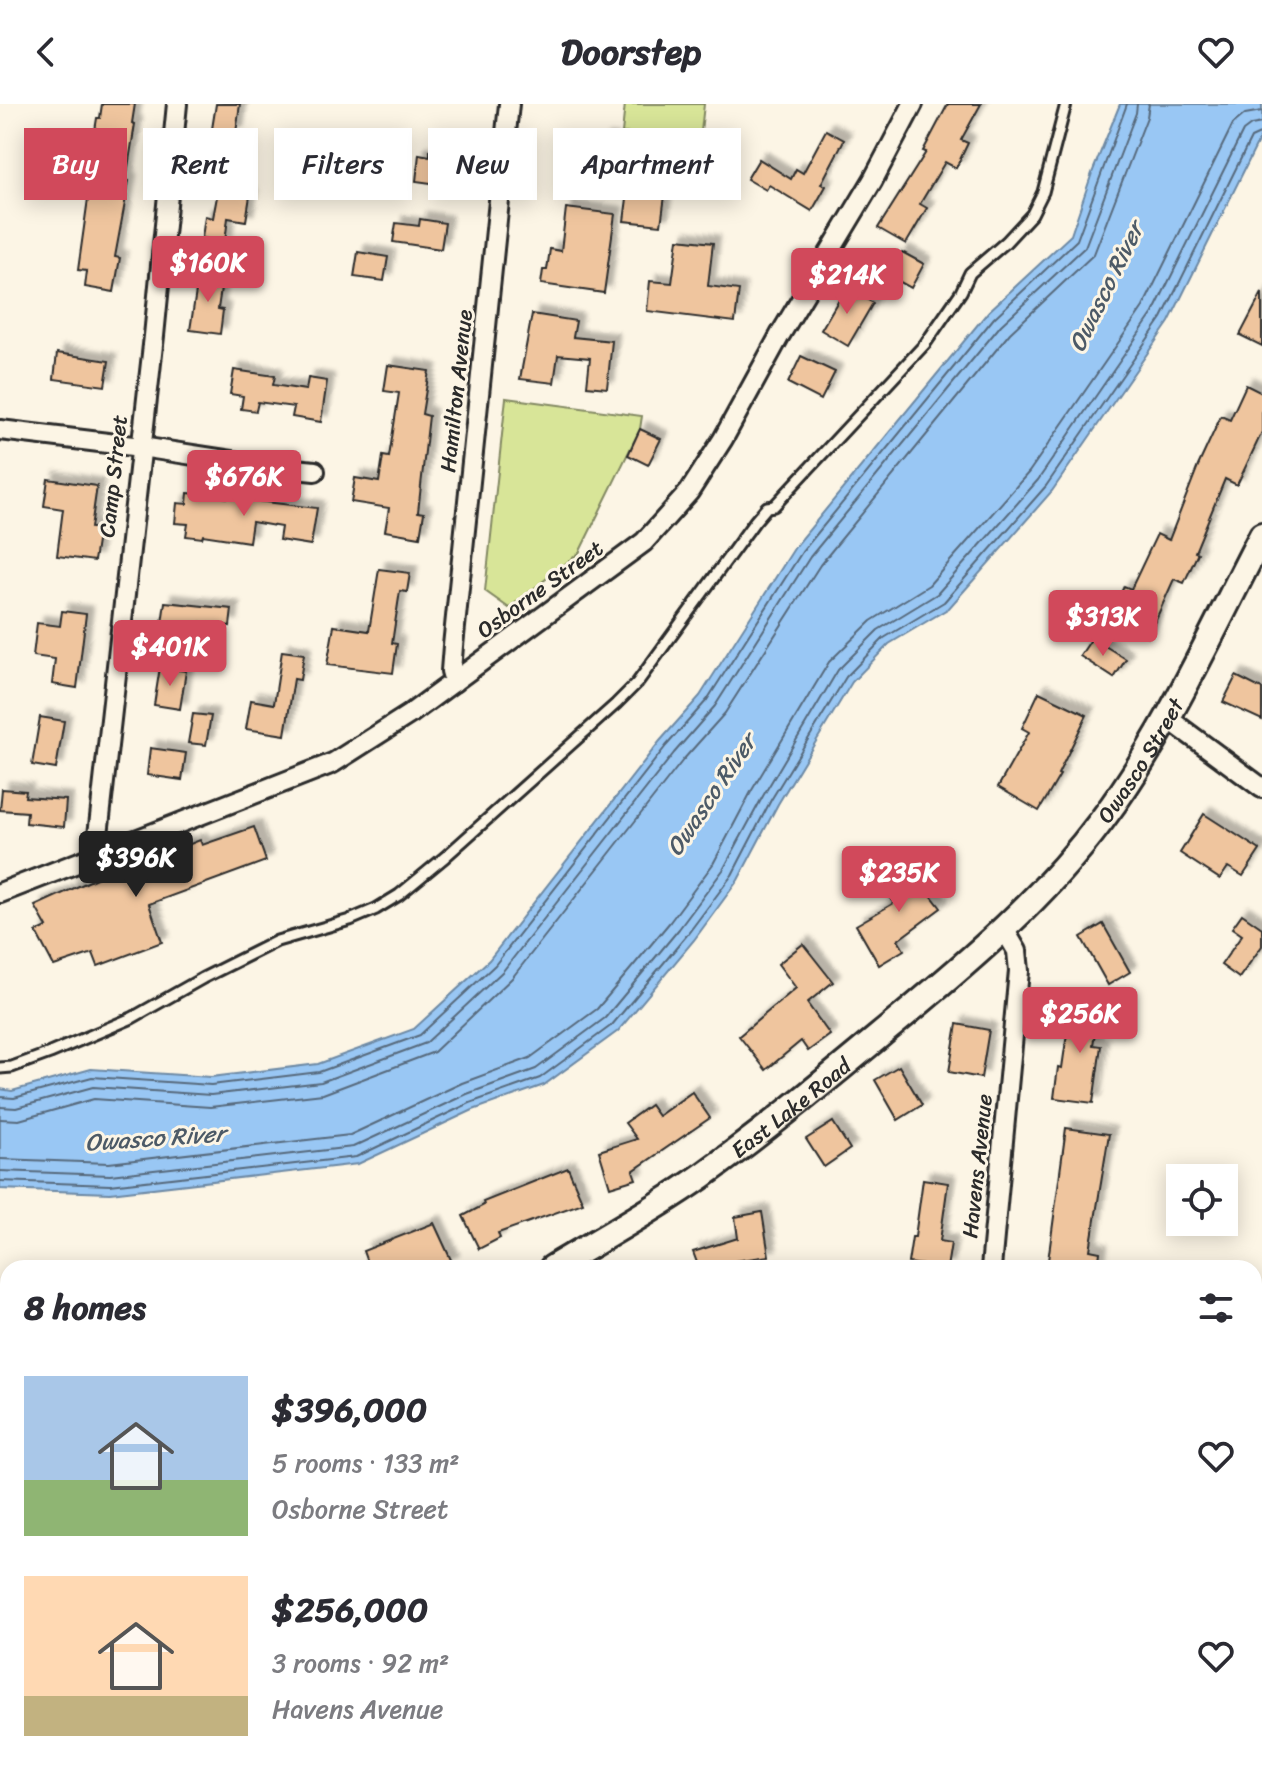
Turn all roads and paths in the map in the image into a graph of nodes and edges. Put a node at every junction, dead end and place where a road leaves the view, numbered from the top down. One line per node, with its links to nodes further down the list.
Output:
1 (177, 104): 6 (street, Camp Street)
2 (509, 104): 9 (street, Hamilton Avenue)
3 (913, 104): 9 (street, Osborne Street)
4 (1066, 104): 15 (lane)
5 (0, 430): 6 (street)
6 (141, 447): 7 (street); 12 (street, Camp Street)
7 (315, 471)
8 (1262, 535): 10 (main road, Owasco Street)
9 (454, 682): 12 (street, Osborne Street)
10 (1166, 717): 11 (street); 14 (main road, Owasco Street)
11 (1262, 788)
12 (96, 853): 13 (street, Osborne Street)
13 (0, 893)
14 (1008, 926): 16 (main road, East Lake Road); 17 (street, Havens Avenue)
15 (0, 1068)
16 (565, 1260)
17 (992, 1260)

